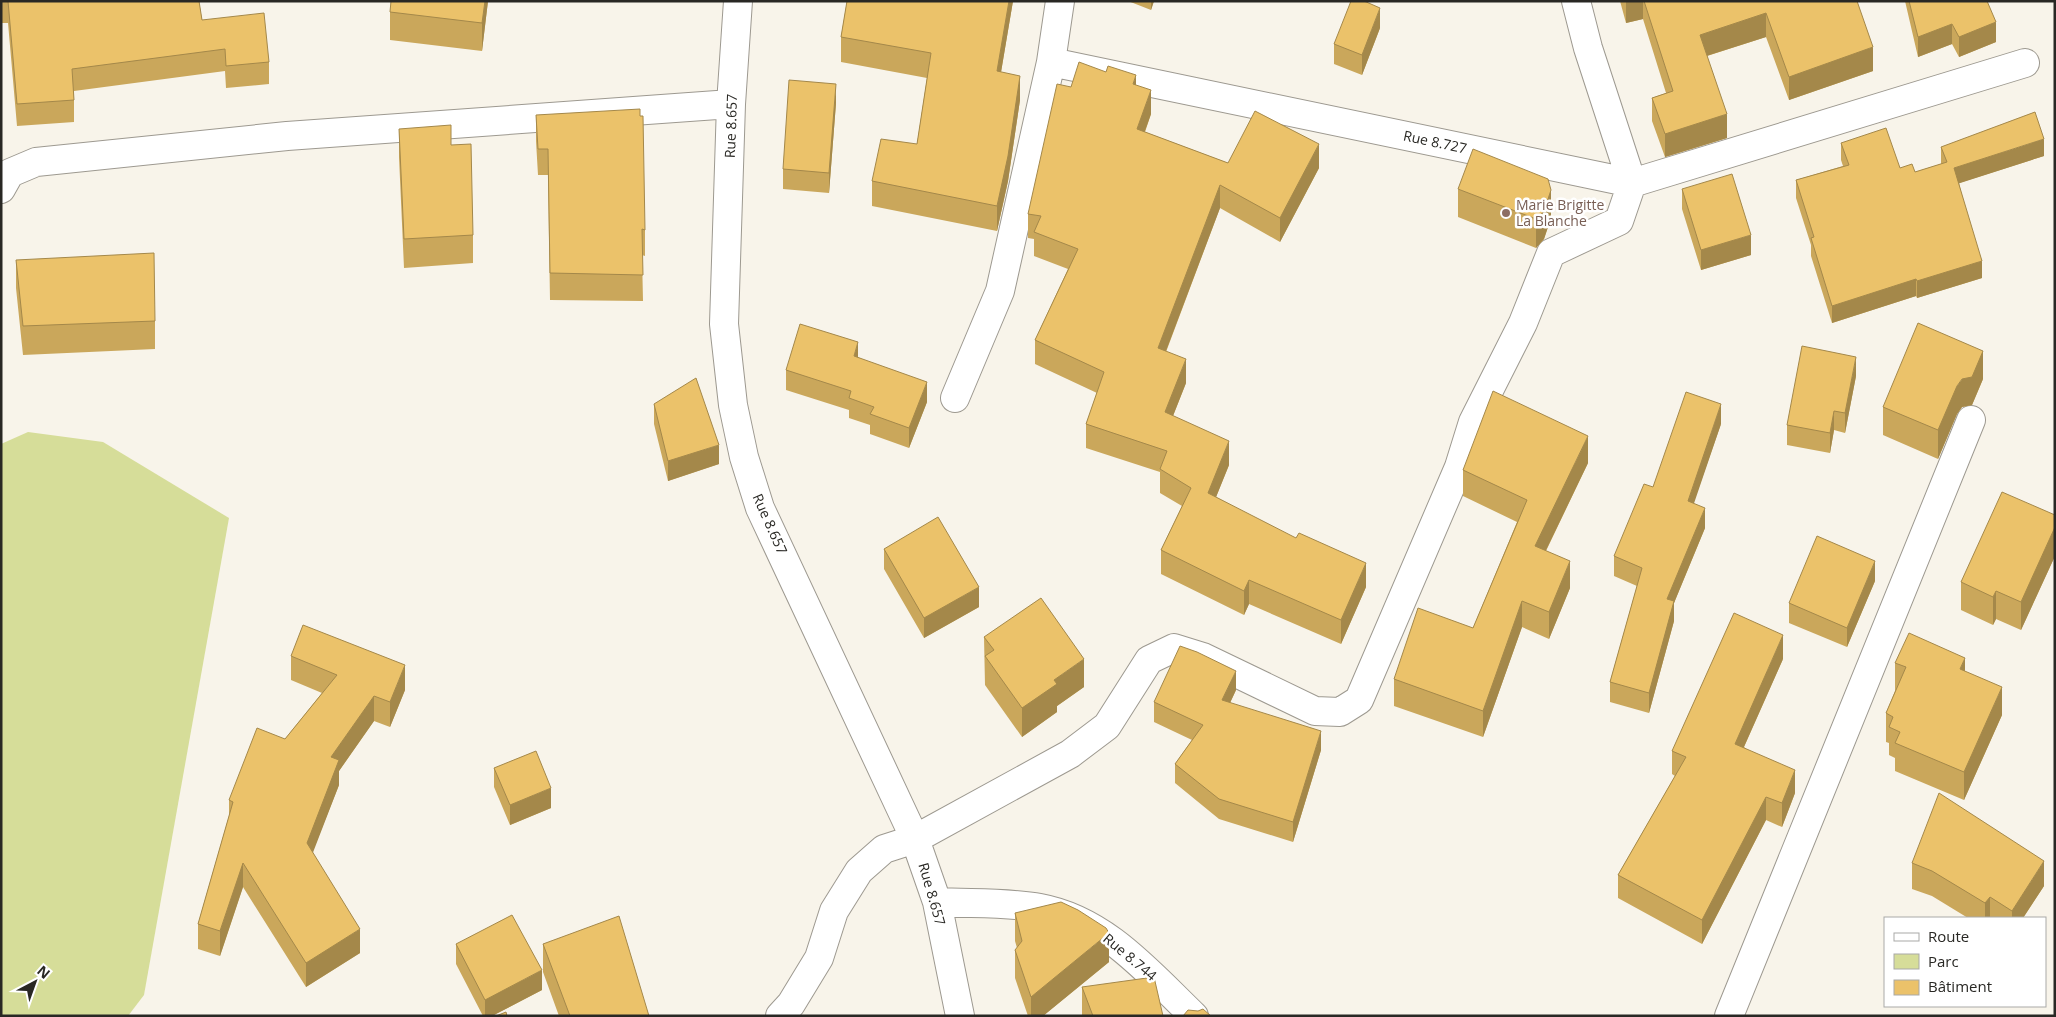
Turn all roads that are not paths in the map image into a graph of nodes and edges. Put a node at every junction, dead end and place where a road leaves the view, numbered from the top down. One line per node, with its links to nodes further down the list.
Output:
1 (738, 1): 6 (street, Rue 8.657)
2 (1060, 1): 4 (street)
3 (1576, 1): 7 (street)
4 (1051, 62): 7 (street, Rue 8.727); 9 (street)
5 (2025, 63): 7 (street)
6 (732, 104): 8 (street); 11 (street, Rue 8.657)
7 (1632, 183): 11 (street)
8 (1, 189)
9 (955, 398)
10 (1971, 420): 16 (street)
11 (915, 839): 12 (street, Rue 8.657); 13 (street)
12 (936, 902): 14 (street, Rue 8.657); 15 (street, Rue 8.744)
13 (780, 1016)
14 (960, 1016)
15 (1194, 1016)
16 (1729, 1016)

